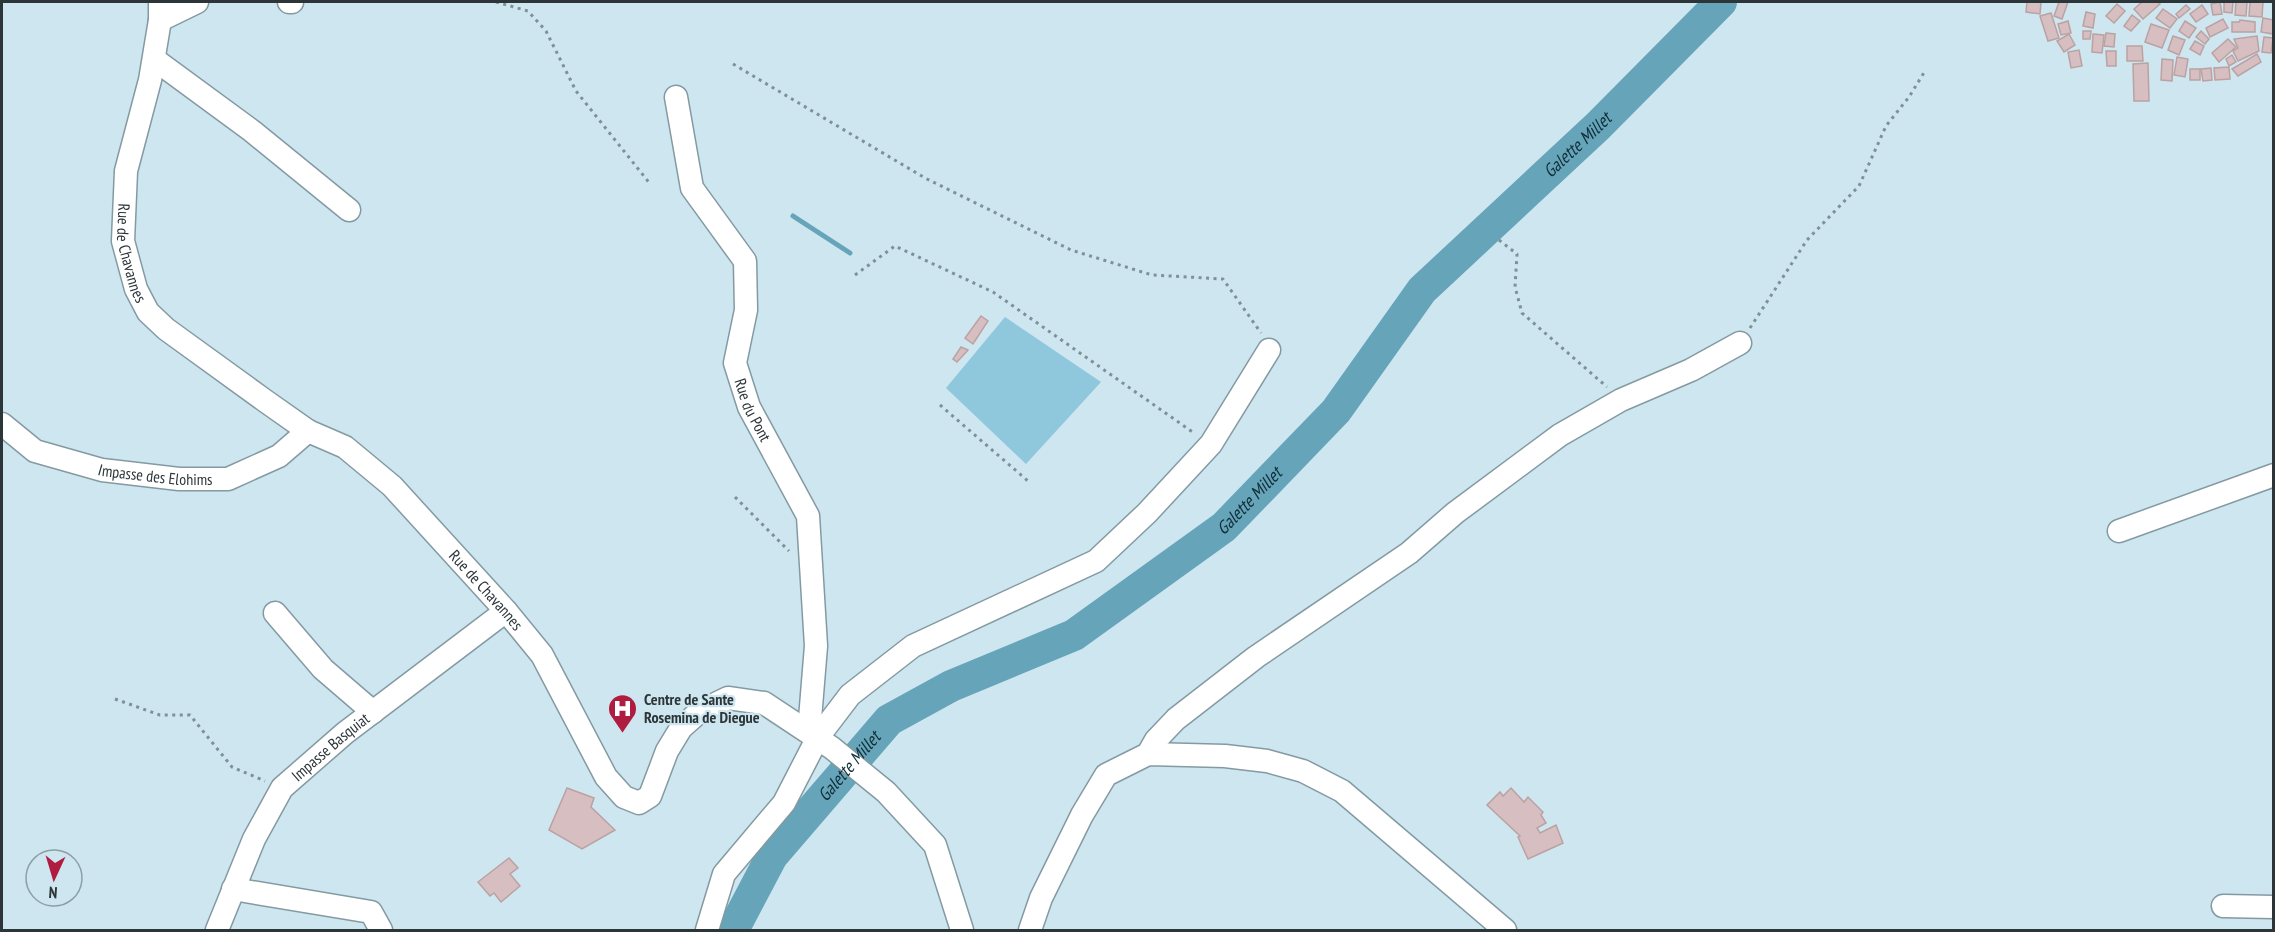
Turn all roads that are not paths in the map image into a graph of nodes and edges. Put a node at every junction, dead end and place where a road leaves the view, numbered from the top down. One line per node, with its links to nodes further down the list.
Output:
1 (196, 2): 2 (street)
2 (160, 11): 3 (street, Rue de Chavannes)
3 (154, 59): 5 (street); 9 (street, Rue de Chavannes)
4 (676, 97): 15 (street, Rue du Pont)
5 (349, 210)
6 (1740, 343): 16 (street)
7 (1269, 351): 15 (street)
8 (2, 424): 9 (street, Impasse des Elohims)
9 (308, 431): 12 (street, Rue de Chavannes)
10 (2274, 475): 11 (street)
11 (2119, 531)
12 (506, 610): 14 (street, Impasse Basquiat); 15 (street, Rue de Chavannes)
13 (275, 613): 14 (street)
14 (373, 712): 17 (street, Impasse Basquiat)
15 (820, 739): 22 (street); 23 (street, Rue de Chavannes)
16 (1148, 754): 24 (street); 25 (street)
17 (233, 889): 20 (street, Impasse Basquiat); 21 (street)
18 (2223, 906): 19 (street)
19 (2274, 907)
20 (216, 930)
21 (381, 930)
22 (707, 930)
23 (962, 930)
24 (1030, 930)
25 (1505, 930)

